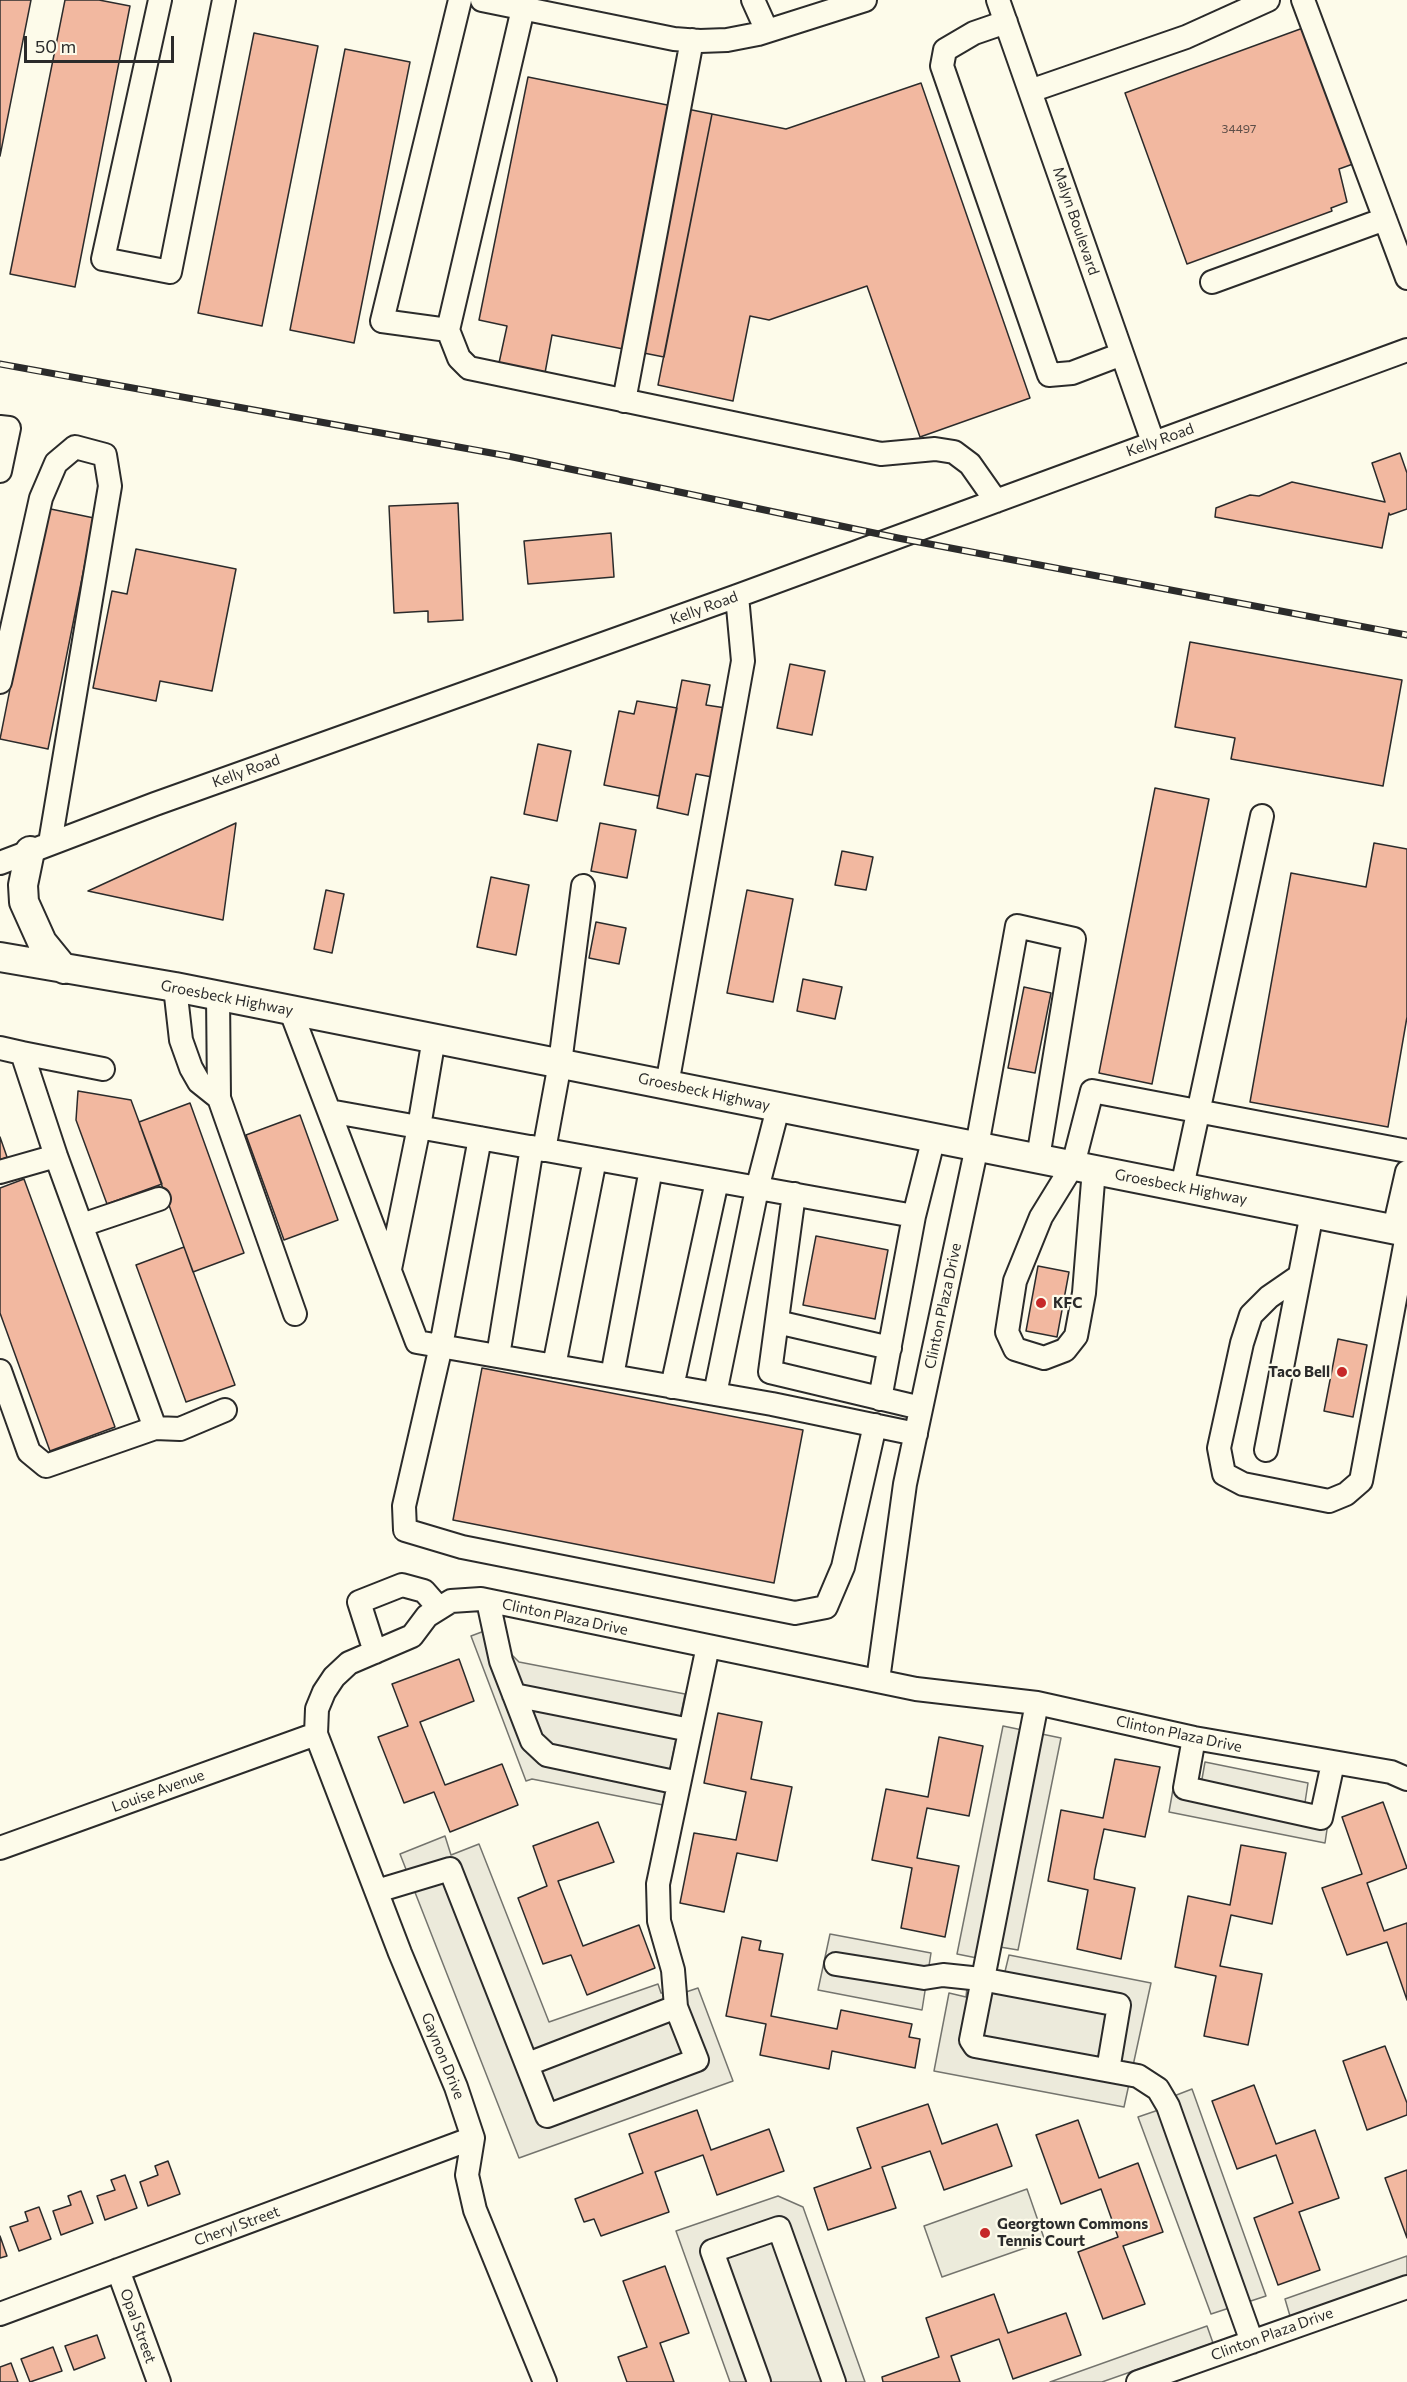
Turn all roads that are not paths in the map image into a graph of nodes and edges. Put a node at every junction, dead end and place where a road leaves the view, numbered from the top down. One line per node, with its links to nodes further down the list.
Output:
1 (160, 0): 2 (street)
2 (224, 0)
3 (460, 0): 18 (street)
4 (482, 0): 10 (street)
5 (753, 0): 12 (street)
6 (865, 0): 12 (street)
7 (998, 0): 11 (street, Malyn Boulevard)
8 (1268, 0): 14 (street)
9 (1303, 0): 15 (street)
10 (524, 4): 13 (street); 18 (street)
11 (1006, 22): 14 (street, Malyn Boulevard); 20 (street)
12 (767, 31): 13 (street)
13 (692, 40): 21 (street)
14 (1030, 91): 20 (street, Malyn Boulevard)
15 (1385, 219): 16 (street); 17 (street)
16 (1407, 278)
17 (1212, 282)
18 (448, 330): 21 (street)
19 (1407, 350): 23 (street, Kelly Road)
20 (1122, 354): 23 (street, Malyn Boulevard)
21 (624, 401): 25 (street)
22 (0, 427): 24 (street)
23 (1153, 442): 25 (street, Kelly Road)
24 (0, 471)
25 (996, 501): 26 (street, Kelly Road)
26 (737, 596): 29 (street, Kelly Road); 42 (street)
27 (0, 682): 29 (street)
28 (1262, 816): 45 (street)
29 (40, 847): 30 (street, Kelly Road); 33 (main road)
30 (0, 863)
31 (583, 886): 40 (street)
32 (0, 957): 33 (main road, Groesbeck Highway)
33 (63, 969): 34 (main road, Groesbeck Highway)
34 (175, 987): 35 (main road, Groesbeck Highway); 43 (street)
35 (218, 995): 36 (main road, Groesbeck Highway); 43 (street)
36 (290, 1010): 37 (main road, Groesbeck Highway); 46 (street)
37 (434, 1038): 40 (main road, Groesbeck Highway); 47 (street)
38 (0, 1048): 39 (street)
39 (22, 1053): 41 (street); 53 (street)
40 (560, 1063): 42 (main road, Groesbeck Highway); 51 (street)
41 (102, 1068)
42 (666, 1085): 44 (main road, Groesbeck Highway)
43 (219, 1098): 71 (street)
44 (778, 1108): 48 (main road, Groesbeck Highway); 62 (street)
45 (1197, 1109): 52 (street); 56 (street); 61 (street)
46 (329, 1111): 47 (street); 69 (street)
47 (419, 1127): 49 (street); 69 (street)
48 (934, 1137): 50 (main road, Groesbeck Highway); 66 (street)
49 (480, 1138): 51 (street); 73 (street)
50 (976, 1146): 54 (main road, Groesbeck Highway); 54 (street, Clinton Plaza Drive); 82 (street, Clinton Plaza Drive)
51 (538, 1148): 55 (street); 75 (street)
52 (1407, 1151)
53 (56, 1156): 59 (street); 67 (street)
54 (1038, 1158): 56 (main road, Groesbeck Highway)
55 (595, 1159): 57 (street); 76 (street)
56 (1083, 1167): 56 (street); 61 (main road, Groesbeck Highway)
57 (651, 1169): 60 (street); 78 (street)
58 (1407, 1172): 68 (street)
59 (0, 1173)
60 (717, 1181): 62 (street); 79 (street)
61 (1182, 1187): 65 (main road, Groesbeck Highway)
62 (757, 1189): 63 (street); 80 (street)
63 (794, 1194): 66 (street); 72 (street)
64 (159, 1199): 67 (street)
65 (1312, 1213): 68 (main road, Groesbeck Highway); 70 (street)
66 (914, 1216): 74 (street)
67 (82, 1225): 85 (street)
68 (1403, 1232): 70 (street)
69 (390, 1270): 73 (street)
70 (1298, 1278): 87 (street)
71 (295, 1314)
72 (777, 1322): 74 (street); 81 (street)
73 (441, 1346): 75 (street); 84 (street)
74 (890, 1348): 81 (street)
75 (498, 1356): 76 (street)
76 (554, 1366): 78 (street)
77 (0, 1371): 85 (street)
78 (612, 1376): 79 (street)
79 (672, 1387): 80 (street)
80 (715, 1394): 84 (street)
81 (880, 1398): 82 (street)
82 (921, 1408): 86 (street, Clinton Plaza Drive)
83 (225, 1410): 85 (street)
84 (875, 1425): 86 (street)
85 (154, 1428)
86 (916, 1434): 92 (street, Clinton Plaza Drive)
87 (1266, 1450)
88 (488, 1601): 89 (street, Clinton Plaza Drive); 90 (street, Clinton Plaza Drive); 93 (street)
89 (438, 1607): 91 (street, Clinton Plaza Drive); 91 (street)
90 (708, 1646): 92 (street, Clinton Plaza Drive); 95 (street)
91 (375, 1652): 96 (street, Clinton Plaza Drive)
92 (878, 1680): 94 (street, Clinton Plaza Drive)
93 (514, 1695): 95 (street); 100 (street)
94 (1037, 1703): 97 (street, Clinton Plaza Drive); 104 (street)
95 (690, 1730): 100 (street)
96 (316, 1734): 101 (street, Louise Avenue); 102 (street, Gaynon Drive)
97 (1194, 1738): 98 (street, Clinton Plaza Drive); 98 (street)
98 (1333, 1763): 99 (street, Clinton Plaza Drive)
99 (1407, 1779)
100 (679, 1783): 105 (street)
101 (0, 1848)
102 (377, 1890): 106 (street); 108 (street, Gaynon Drive)
103 (836, 1964): 104 (street)
104 (981, 1979): 107 (street); 107 (street)
105 (676, 2007): 106 (street); 106 (street)
106 (528, 2064)
107 (1108, 2070): 112 (street)
108 (473, 2138): 109 (street, Cheryl Street); 114 (street, Gaynon Drive)
109 (118, 2270): 111 (street, Cheryl Street); 113 (street, Opal Street)
110 (1407, 2287): 112 (street, Clinton Plaza Drive)
111 (0, 2314)
112 (1252, 2342): 117 (street, Clinton Plaza Drive)
113 (159, 2382)
114 (545, 2382)
115 (759, 2382): 116 (street)
116 (834, 2382)
117 (1138, 2382)

